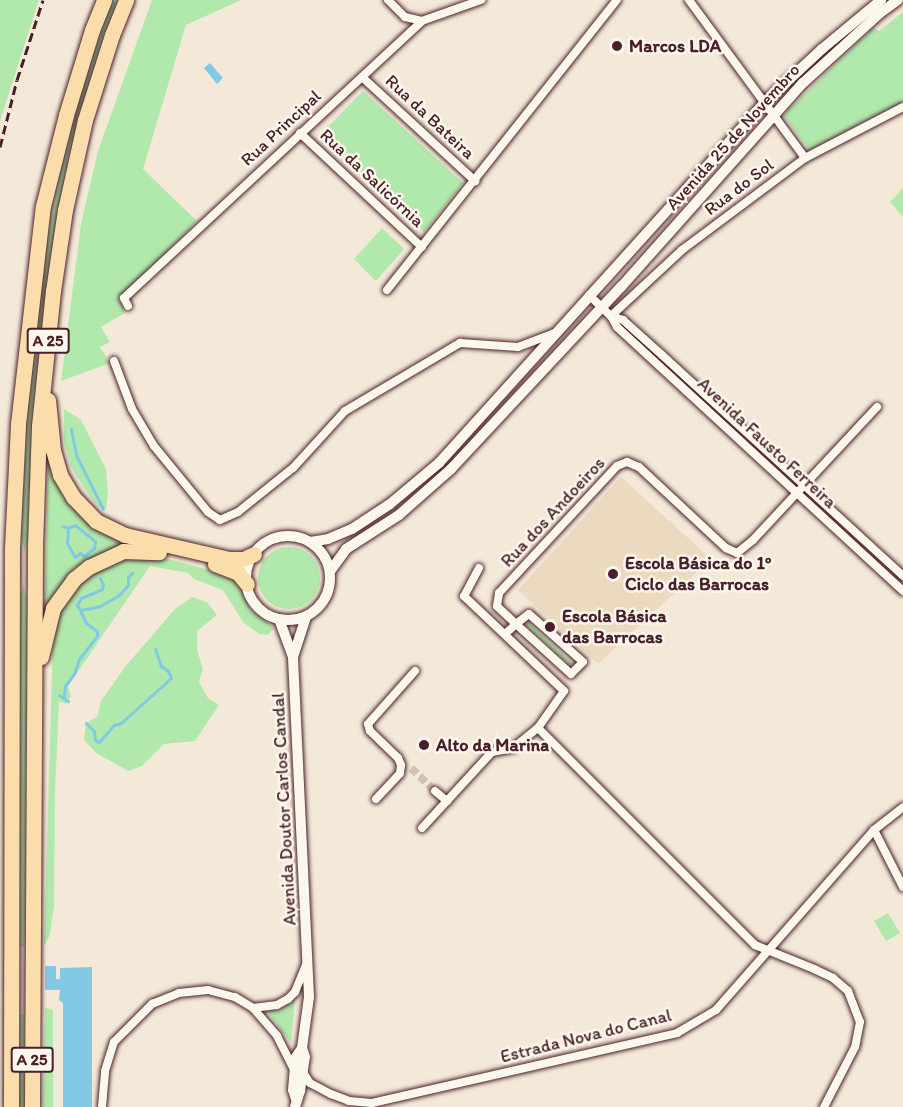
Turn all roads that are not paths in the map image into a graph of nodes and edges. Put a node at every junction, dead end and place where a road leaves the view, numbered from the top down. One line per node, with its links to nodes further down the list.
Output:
1 (104, 0): 58 (highway, A 25)
2 (126, 0): 25 (highway, A 25)
3 (388, 0): 9 (street)
4 (481, 0): 9 (street, Rua Principal)
5 (617, 0): 16 (street)
6 (689, 0): 11 (street)
7 (881, 0): 11 (street, Avenida 25 de Novembro)
8 (898, 0): 13 (street, Avenida 25 de Novembro)
9 (422, 21): 10 (street, Rua Principal)
10 (362, 77): 14 (street, Rua Principal); 16 (street, Rua da Bateira)
11 (764, 103): 13 (street); 19 (street, Avenida 25 de Novembro)
12 (903, 107): 15 (street, Rua do Sol)
13 (773, 115): 15 (street); 21 (street, Avenida 25 de Novembro)
14 (300, 134): 17 (street, Rua da Salicórnia); 20 (street, Rua Principal)
15 (805, 158): 22 (street, Rua do Sol)
16 (475, 181): 17 (street)
17 (422, 247): 18 (street)
18 (387, 290)
19 (589, 295): 21 (street); 23 (street, Avenida 25 de Novembro)
20 (128, 306)
21 (602, 307): 22 (street, Avenida Fausto Ferreira); 32 (street, Avenida 25 de Novembro)
22 (611, 316): 27 (street, Avenida Fausto Ferreira); 28 (street, Avenida Fausto Ferreira)
23 (556, 332): 24 (street); 29 (street, Avenida 25 de Novembro)
24 (114, 361)
25 (44, 376): 30 (highway); 42 (highway, A 25)
26 (878, 407): 27 (street)
27 (805, 485): 28 (street); 33 (street, Avenida Fausto Ferreira)
28 (797, 493): 35 (street, Avenida Fausto Ferreira); 38 (street, Rua dos Andoeiros)
29 (310, 542): 30 (street); 32 (street)
30 (254, 554): 34 (street)
31 (479, 568): 39 (street, Rua dos Andoeiros)
32 (332, 570): 36 (street)
33 (903, 576)
34 (247, 584): 37 (street); 42 (highway)
35 (903, 591)
36 (306, 617): 37 (street); 40 (street, Avenida Doutor Carlos Candal)
37 (279, 619): 40 (street, Avenida Doutor Carlos Candal)
38 (516, 624): 38 (street, Rua dos Andoeiros); 39 (street)
39 (505, 634): 43 (street, Rua dos Andoeiros)
40 (293, 657): 54 (street, Avenida Doutor Carlos Candal)
41 (415, 671): 44 (street)
42 (35, 693): 59 (highway, A 25)
43 (538, 728): 48 (street); 53 (street)
44 (401, 765): 45 (street); 47 (street)
45 (411, 768)
46 (435, 791): 48 (street)
47 (375, 799)
48 (447, 801): 50 (street)
49 (903, 807): 51 (street, Estrada Nova do Canal)
50 (422, 828)
51 (874, 830): 52 (street); 53 (street, Estrada Nova do Canal)
52 (903, 886)
53 (769, 949): 56 (street, Estrada Nova do Canal); 61 (street)
54 (308, 958): 55 (street, Avenida Doutor Carlos Candal); 56 (street, Avenida Doutor Carlos Candal)
55 (253, 1008): 56 (street); 60 (street)
56 (299, 1071): 57 (street, Avenida Doutor Carlos Candal)
57 (295, 1103)
58 (11, 1107)
59 (32, 1107)
60 (102, 1107)
61 (824, 1107)

